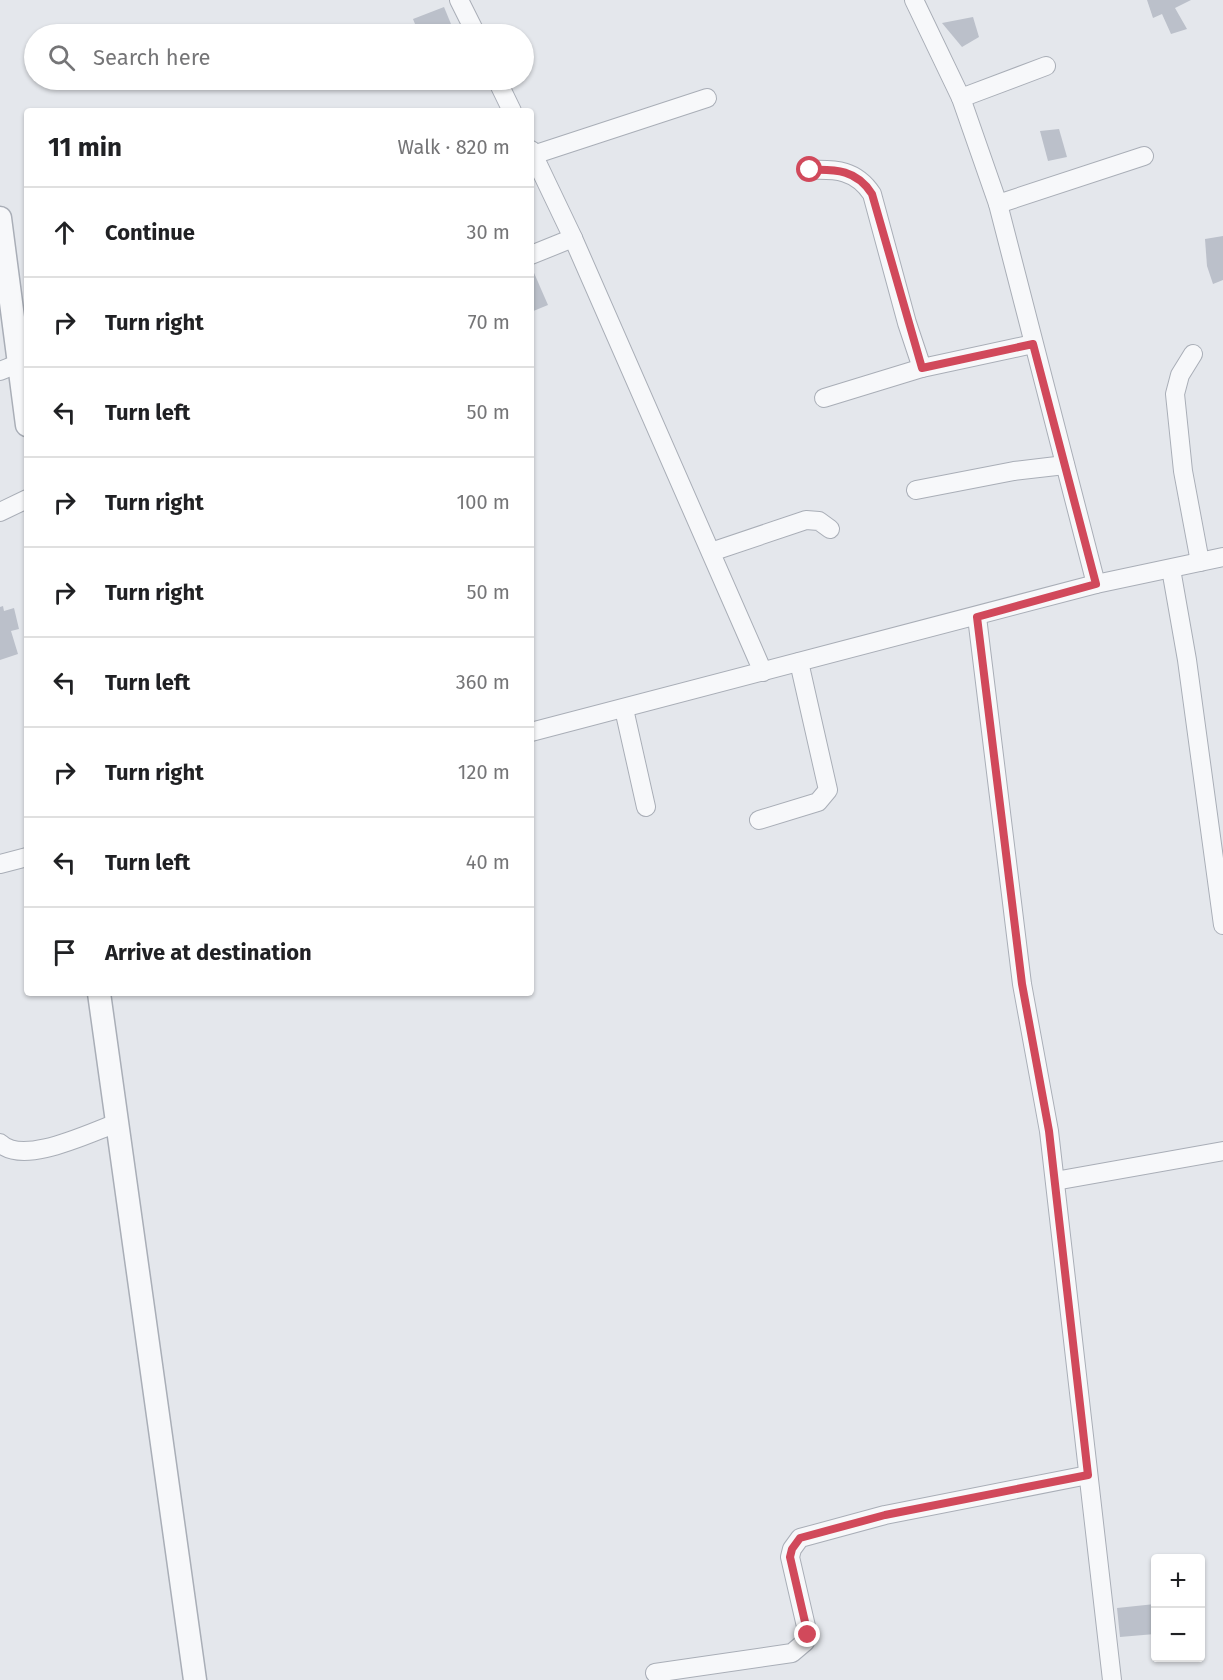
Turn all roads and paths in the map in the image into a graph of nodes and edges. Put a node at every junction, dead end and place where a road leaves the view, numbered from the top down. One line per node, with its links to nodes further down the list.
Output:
1 (459, 0): 3 (street)
2 (914, 0): 7 (street)
3 (471, 24)
4 (1046, 66): 7 (street)
5 (502, 90): 8 (street)
6 (707, 98): 9 (street)
7 (962, 98): 13 (street)
8 (511, 108)
9 (534, 151)
10 (534, 156): 15 (street)
11 (1144, 156): 13 (street)
12 (810, 170): 20 (street)
13 (998, 204): 17 (street)
14 (0, 218): 19 (street)
15 (573, 238): 16 (street); 28 (street)
16 (534, 254)
17 (1033, 344): 20 (street); 23 (street)
18 (1193, 354): 30 (street)
19 (10, 367): 22 (street)
20 (922, 368): 21 (street)
21 (824, 398)
22 (24, 415)
23 (1065, 465): 24 (street); 32 (street)
24 (916, 490)
25 (24, 501): 26 (street)
26 (0, 512)
27 (830, 529): 28 (street)
28 (711, 552): 35 (street)
29 (1223, 557): 30 (street)
30 (1200, 562): 31 (street)
31 (1172, 569): 32 (street); 42 (street)
32 (1096, 584): 33 (street)
33 (977, 617): 34 (street); 47 (street)
34 (799, 662): 35 (street); 39 (street)
35 (763, 672): 36 (street)
36 (624, 709): 37 (street); 38 (street)
37 (534, 731)
38 (646, 807)
39 (759, 820)
40 (24, 858): 41 (street)
41 (0, 864)
42 (1223, 925)
43 (99, 996): 44 (street)
44 (117, 1123): 45 (street); 50 (street)
45 (0, 1143)
46 (1223, 1151): 47 (street)
47 (1055, 1181): 48 (street)
48 (1088, 1475): 49 (street); 51 (street)
49 (655, 1673)
50 (195, 1680)
51 (1112, 1680)

